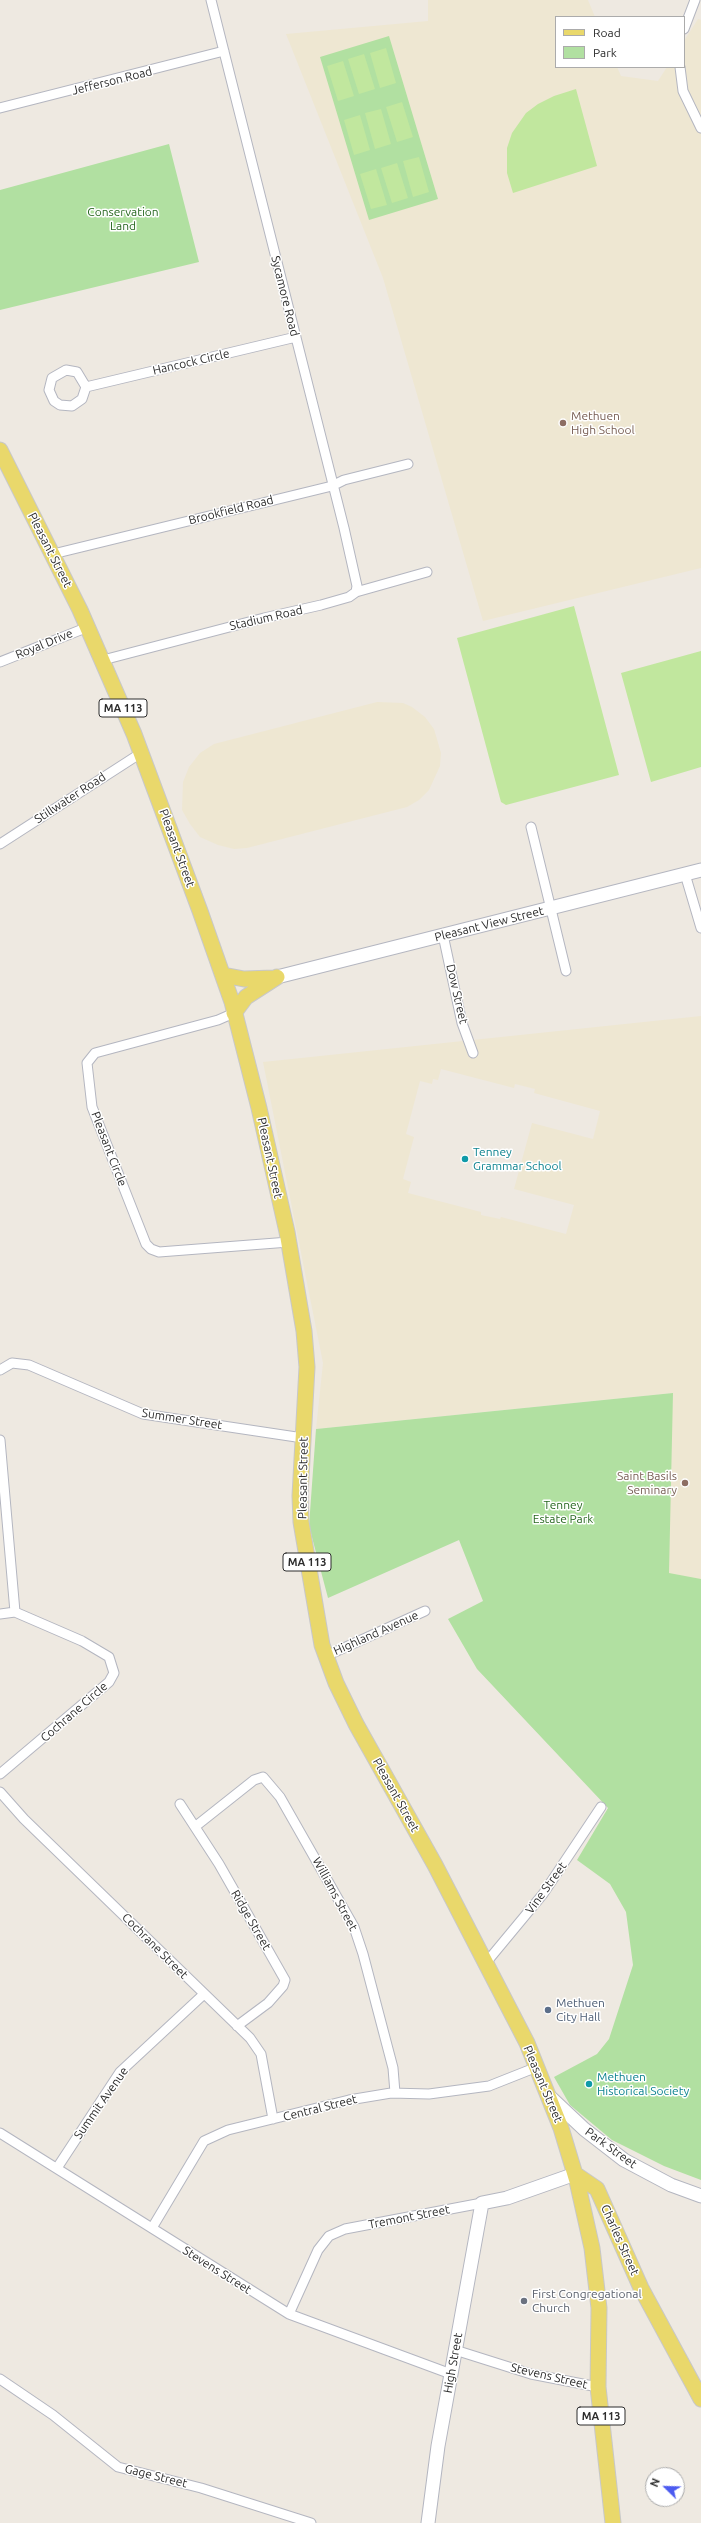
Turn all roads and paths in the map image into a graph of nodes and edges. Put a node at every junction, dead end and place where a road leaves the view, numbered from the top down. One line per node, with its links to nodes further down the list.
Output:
1 (211, 0): 4 (street, Sycamore Road)
2 (695, 0): 3 (street)
3 (685, 26)
4 (224, 51): 6 (street, Jefferson Road); 8 (street, Sycamore Road)
5 (680, 68): 7 (street)
6 (0, 108)
7 (701, 128)
8 (296, 337): 9 (street, Hancock Circle); 12 (street, Sycamore Road)
9 (86, 386): 9 (street)
10 (0, 450): 13 (main road, Pleasant Street / MA 113)
11 (408, 464): 12 (street, Brookfield Road)
12 (332, 486): 13 (street, Brookfield Road); 15 (street, Sycamore Road)
13 (53, 554): 16 (main road, Pleasant Street / MA 113)
14 (427, 572): 15 (street, Stadium Road)
15 (356, 592): 17 (street, Stadium Road)
16 (88, 627): 17 (main road, Pleasant Street / MA 113); 18 (street, Royal Drive)
17 (103, 660): 19 (main road, Pleasant Street / MA 113)
18 (0, 662)
19 (141, 753): 21 (street, Stillwater Road); 28 (main road, Pleasant Street / MA 113)
20 (531, 826): 24 (street)
21 (0, 844)
22 (701, 870): 23 (street, Pleasant View Street)
23 (686, 874): 24 (street, Pleasant View Street); 25 (street)
24 (550, 908): 26 (street, Pleasant View Street); 27 (street)
25 (701, 928)
26 (443, 935): 29 (street, Pleasant View Street); 31 (street, Dow Street)
27 (566, 971)
28 (223, 975): 29 (main road); 30 (main road, Pleasant Street / MA 113)
29 (277, 977): 30 (main road)
30 (234, 1012): 32 (main road, Pleasant Street / MA 113); 32 (street, Pleasant Circle)
31 (473, 1053)
32 (288, 1242): 34 (main road, Pleasant Street / MA 113)
33 (0, 1370): 34 (street, Summer Street)
34 (303, 1438): 40 (main road, Pleasant Street / MA 113)
35 (0, 1440): 36 (street)
36 (3, 1502): 38 (street)
37 (426, 1611): 40 (street, Highland Avenue)
38 (15, 1612): 39 (street); 41 (street, Cochrane Circle)
39 (0, 1614)
40 (326, 1656): 46 (main road, Pleasant Street / MA 113)
41 (0, 1774)
42 (0, 1792): 47 (street, Cochrane Street)
43 (180, 1804): 45 (street, Ridge Street)
44 (601, 1807): 46 (street, Vine Street)
45 (196, 1826): 48 (street, Ridge Street); 50 (street, Williams Street)
46 (485, 1964): 49 (main road, Pleasant Street / MA 113)
47 (204, 1994): 48 (street, Cochrane Street); 54 (street, Summit Avenue)
48 (238, 2026): 52 (street, Cochrane Street)
49 (537, 2067): 50 (street, Central Street); 51 (main road, Pleasant Street / MA 113)
50 (395, 2094): 52 (street, Central Street)
51 (550, 2097): 55 (main road, Pleasant Street / MA 113); 56 (street, Park Street)
52 (274, 2119): 58 (street, Central Street)
53 (0, 2133): 54 (street, Stevens Street)
54 (57, 2168): 58 (street, Stevens Street)
55 (575, 2174): 57 (street, Tremont Street); 63 (main road, Pleasant Street / MA 113); 64 (main road, Charles Street)
56 (701, 2196)
57 (482, 2203): 59 (street, Tremont Street); 60 (street, High Street)
58 (152, 2228): 59 (street, Stevens Street)
59 (289, 2314): 61 (street, Stevens Street)
60 (455, 2350): 61 (street, High Street); 63 (street, Stevens Street)
61 (451, 2374): 66 (street, High Street)
62 (0, 2379): 65 (street, Gage Street)
63 (598, 2387): 67 (main road, Pleasant Street / MA 113)
64 (701, 2399)
65 (311, 2523)
66 (428, 2523)
67 (613, 2523)

